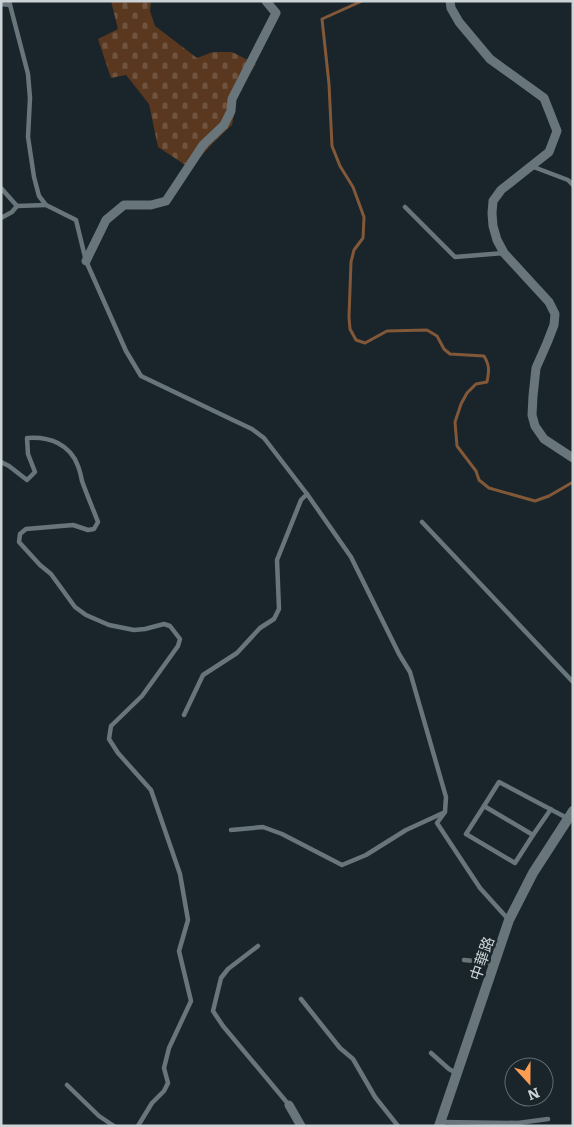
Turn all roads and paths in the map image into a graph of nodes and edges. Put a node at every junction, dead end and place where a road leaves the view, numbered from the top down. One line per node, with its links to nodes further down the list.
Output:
1 (266, 1): 13 (street)
2 (450, 1): 5 (street)
3 (9, 3): 4 (lane); 8 (lane)
4 (1, 4)
5 (531, 166): 6 (lane); 12 (street)
6 (573, 185)
7 (1, 188): 9 (lane)
8 (46, 205): 9 (lane); 13 (lane)
9 (17, 206): 11 (lane)
10 (405, 207): 12 (lane)
11 (1, 218)
12 (504, 253): 14 (street)
13 (86, 261): 16 (lane)
14 (573, 458)
15 (1, 462): 39 (lane)
16 (307, 494): 19 (lane); 22 (lane)
17 (422, 522): 18 (lane)
18 (573, 682)
19 (184, 715)
20 (484, 806): 21 (lane); 25 (lane); 25 (lane)
21 (551, 810): 23 (lane); 25 (lane)
22 (445, 812): 24 (lane); 26 (lane)
23 (571, 815): 26 (street, 中華路)
24 (231, 830)
25 (533, 835)
26 (509, 920): 29 (street, 中華路)
27 (258, 946): 34 (lane)
28 (464, 960): 29 (lane)
29 (495, 964): 32 (street, 中華路)
30 (301, 999): 41 (lane)
31 (431, 1053): 32 (lane)
32 (457, 1073): 36 (street, 中華路)
33 (67, 1085): 38 (lane)
34 (289, 1105): 40 (street)
35 (548, 1119): 37 (lane)
36 (439, 1124): 37 (lane)
37 (519, 1124)
38 (114, 1126)
39 (138, 1126)
40 (301, 1126)
41 (398, 1126)

